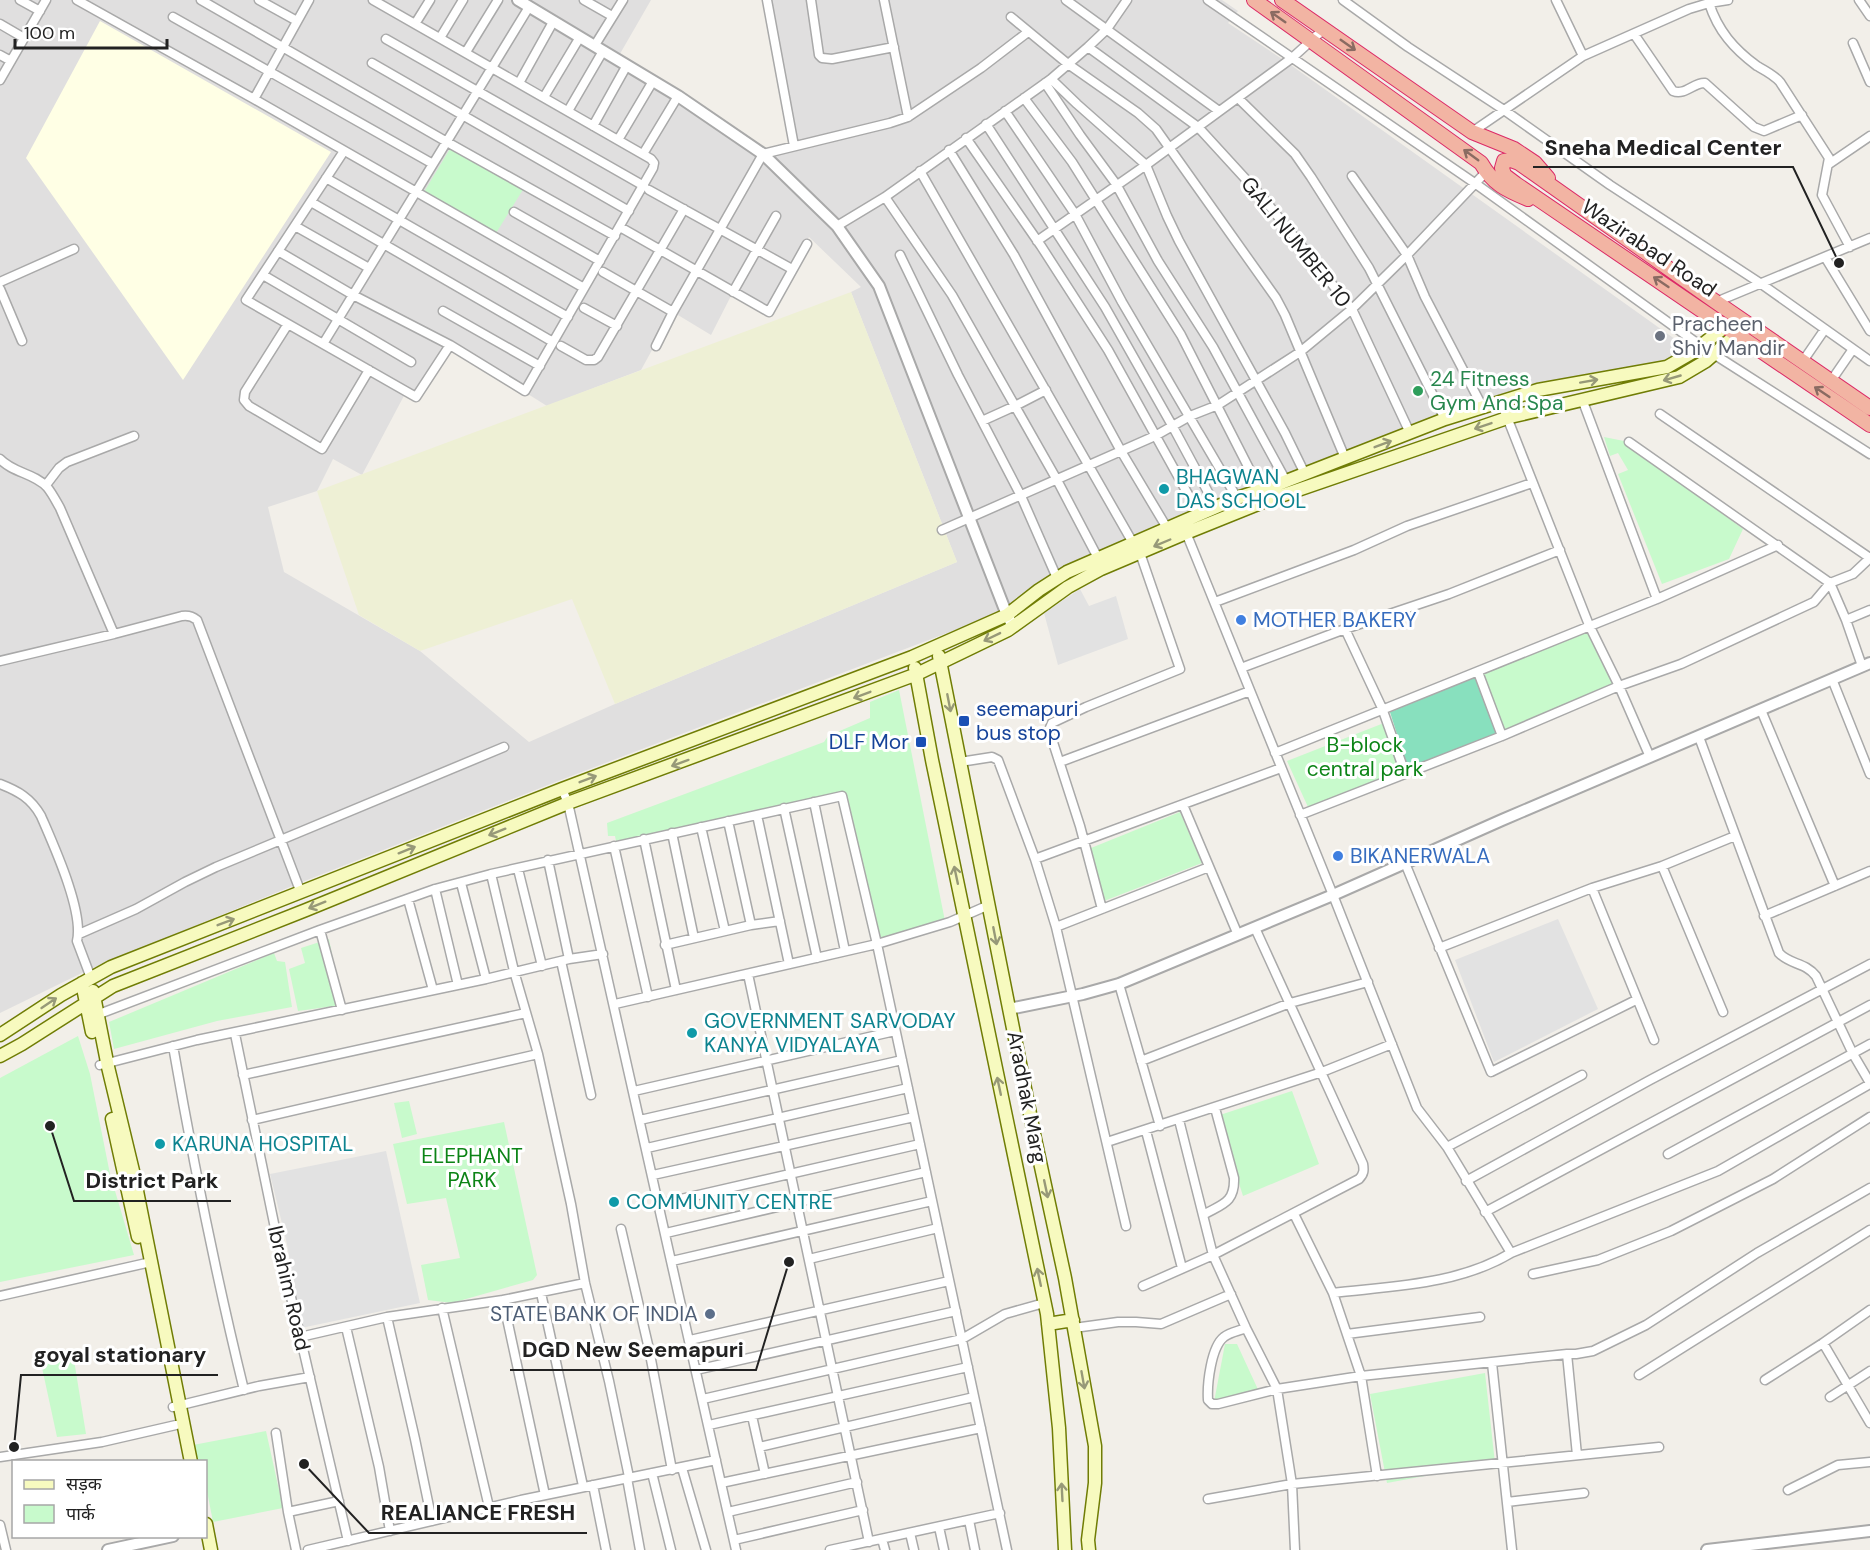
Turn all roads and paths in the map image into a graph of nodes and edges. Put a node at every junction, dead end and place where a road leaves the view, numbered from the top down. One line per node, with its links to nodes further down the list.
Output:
1 (20, 0): 31 (street)
2 (46, 0): 31 (street)
3 (77, 0): 27 (street)
4 (201, 0): 50 (street)
5 (260, 0): 36 (street)
6 (309, 0): 36 (street)
7 (373, 0): 39 (street)
8 (430, 0): 39 (street)
9 (463, 0): 46 (street)
10 (498, 0): 54 (street)
11 (518, 0): 29 (street)
12 (584, 0): 32 (street)
13 (623, 0): 32 (street)
14 (767, 0): 90 (street)
15 (811, 0): 51 (street)
16 (884, 0): 51 (street)
17 (1066, 0): 40 (street)
18 (1127, 0): 40 (street)
19 (1208, 0): 57 (street)
20 (1254, 0): 48 (highway, Wazirabad Road, one-way to 20)
21 (1282, 0): 41 (highway, Wazirabad Road)
22 (1343, 0): 75 (street)
23 (1556, 0): 56 (street)
24 (1685, 0): 30 (street)
25 (1728, 0): 28 (street)
26 (1860, 0): 33 (street)
27 (90, 3): 74 (street)
28 (1709, 3): 30 (street); 79 (street)
29 (529, 7): 37 (street); 62 (street)
30 (1689, 9): 43 (street)
31 (40, 11): 45 (street)
32 (612, 16): 53 (street)
33 (1870, 16)
34 (173, 17): 63 (street)
35 (1011, 17): 42 (street)
36 (297, 21): 50 (street)
37 (553, 22): 44 (street); 68 (street)
38 (0, 24): 45 (street)
39 (415, 24): 46 (street)
40 (1107, 29): 52 (street); 78 (street)
41 (1324, 29): 48 (street); 85 (highway, Wazirabad Road, one-way to 85)
42 (1029, 32): 60 (street); 81 (street)
43 (1634, 34): 56 (street); 79 (street)
44 (580, 37): 53 (street); 71 (street)
45 (24, 38): 58 (street)
46 (440, 38): 54 (street)
47 (386, 39): 69 (street)
48 (1312, 41): 57 (street); 100 (highway, Wazirabad Road, one-way to 48)
49 (1853, 43): 67 (street)
50 (283, 46): 63 (street); 89 (street)
51 (894, 47): 81 (street)
52 (1088, 47): 60 (street); 84 (street, GALI NUMBER 10)
53 (599, 48): 61 (street); 76 (street)
54 (466, 52): 62 (street)
55 (0, 55): 58 (street)
56 (1583, 56): 75 (street)
57 (1292, 58): 73 (street); 104 (street)
58 (11, 61): 64 (street)
59 (372, 63): 80 (street)
60 (1068, 64): 66 (street); 91 (street)
61 (627, 65): 65 (street); 83 (street)
62 (492, 68): 68 (street); 69 (street)
63 (269, 72): 74 (street); 96 (street)
64 (0, 80)
65 (653, 81): 70 (street); 88 (street)
66 (1048, 81): 72 (street); 98 (street); 103 (street)
67 (1870, 82)
68 (519, 83): 71 (street)
69 (477, 91): 80 (street); 105 (street)
70 (678, 96): 94 (street); 95 (street)
71 (543, 97): 76 (street)
72 (1024, 98): 77 (street); 109 (street)
73 (1238, 98): 78 (street); 144 (street)
74 (254, 99): 93 (street)
75 (1504, 110): 85 (street); 143 (street)
76 (568, 111): 83 (street)
77 (1005, 111): 82 (street); 115 (street)
78 (1219, 111): 84 (street)
79 (1802, 115): 97 (street)
80 (462, 116): 89 (street); 113 (street)
81 (908, 117): 90 (street)
82 (986, 124): 87 (street); 121 (street)
83 (593, 126): 88 (street)
84 (1198, 127): 91 (street); 152 (street, GALI NUMBER 10)
85 (1472, 132): 107 (highway, Wazirabad Road)
86 (1870, 136): 97 (street)
87 (966, 138): 92 (street); 125 (street)
88 (618, 140): 94 (street)
89 (447, 142): 96 (street); 123 (street)
90 (794, 146): 95 (street)
91 (1168, 148): 98 (street); 169 (street)
92 (949, 150): 99 (street); 197 (street)
93 (344, 151): 102 (street); 106 (street)
94 (643, 154): 105 (street)
95 (763, 154): 119 (street); 122 (street)
96 (433, 164): 106 (street)
97 (1829, 164): 128 (street)
98 (1146, 165): 103 (street); 176 (street)
99 (920, 171): 108 (street); 178 (street)
100 (1486, 172): 104 (street); 112 (highway, Wazirabad Road)
101 (1353, 176): 134 (street)
102 (326, 178): 110 (street); 117 (street)
103 (1116, 184): 109 (street); 179 (street)
104 (1476, 184): 134 (street); 167 (street)
105 (646, 188): 111 (street); 113 (street)
106 (416, 192): 117 (street); 145 (street)
107 (1561, 193): 112 (highway, Wazirabad Road); 150 (highway, Wazirabad Road)
108 (885, 197): 119 (street); 183 (street)
109 (1095, 199): 115 (street); 182 (street)
110 (311, 202): 118 (street); 126 (street)
111 (684, 209): 122 (street); 130 (street)
112 (1553, 209): 160 (highway, Wazirabad Road, one-way to 112)
113 (629, 211): 120 (street)
114 (514, 212): 136 (street)
115 (1075, 214): 121 (street); 187 (street)
116 (776, 216): 131 (street)
117 (399, 220): 126 (street); 155 (street)
118 (295, 226): 132 (street); 137 (street)
119 (837, 226): 212 (street)
120 (620, 227): 123 (street); 130 (street)
121 (1055, 228): 125 (street); 192 (street)
122 (720, 230): 131 (street); 139 (street)
123 (615, 236): 136 (street)
124 (1870, 238): 128 (street)
125 (1037, 241): 195 (street)
126 (384, 244): 137 (street); 164 (street)
127 (807, 244): 138 (street)
128 (1850, 247): 135 (street)
129 (74, 249): 142 (street)
130 (660, 250): 139 (street); 147 (street)
131 (756, 250): 138 (street); 148 (street)
132 (278, 252): 141 (street); 149 (street)
133 (900, 255): 190 (street)
134 (1407, 255): 144 (street); 184 (street)
135 (1825, 257): 143 (street); 161 (street)
136 (600, 261): 145 (street)
137 (369, 268): 149 (street)
138 (792, 269): 148 (street)
139 (696, 271): 148 (street); 154 (street)
140 (603, 272): 147 (street)
141 (263, 275): 156 (street); 157 (street)
142 (0, 282)
143 (1760, 283): 150 (street); 159 (street)
144 (1377, 284): 152 (street); 189 (street)
145 (584, 288): 155 (street)
146 (0, 289): 162 (street)
147 (637, 291): 154 (street); 158 (street)
148 (733, 292)
149 (353, 295): 156 (street); 165 (street)
150 (1716, 303): 171 (highway, Wazirabad Road)
151 (584, 308): 158 (street)
152 (1352, 309): 169 (street); 193 (street, GALI NUMBER 10)
153 (443, 311): 174 (street)
154 (673, 312): 166 (street)
155 (568, 317): 164 (street)
156 (338, 318): 163 (street); 173 (street)
157 (288, 324): 163 (street); 175 (street)
158 (617, 326): 164 (street)
159 (1825, 329): 168 (street); 171 (street)
160 (1732, 330): 167 (main road); 170 (main road); 191 (highway, Wazirabad Road, one-way to 160)
161 (1870, 330)
162 (22, 341)
163 (323, 344): 175 (street)
164 (557, 344): 174 (street)
165 (450, 345): 174 (street); 175 (street)
166 (656, 346)
167 (1701, 346): 170 (street); 181 (main road, one-way to 167)
168 (1853, 349): 172 (street); 177 (street)
169 (1300, 352): 176 (street); 199 (street)
170 (1714, 354): 180 (main road, one-way to 180); 198 (street)
171 (1803, 361): 177 (highway, Wazirabad Road)
172 (1870, 361)
173 (411, 362)
174 (540, 366)
175 (369, 370)
176 (1256, 381): 179 (street); 202 (street)
177 (1831, 381): 185 (highway, Wazirabad Road)
178 (1046, 390): 183 (street); 201 (street)
179 (1239, 392): 182 (street); 204 (street)
180 (1582, 399): 188 (main road); 223 (street)
181 (1501, 402): 184 (main road); 188 (street)
182 (1218, 405): 187 (street); 207 (street)
183 (1015, 406): 190 (street); 203 (street)
184 (1483, 408): 189 (main road)
185 (1870, 408)
186 (1660, 414): 220 (street)
187 (1190, 416): 192 (street); 209 (street)
188 (1507, 417): 205 (street); 213 (main road, one-way to 213)
189 (1445, 419): 193 (main road)
190 (982, 421): 208 (street)
191 (1870, 425)
192 (1173, 427): 195 (street); 210 (street)
193 (1410, 433): 199 (main road, one-way to 193)
194 (134, 436): 206 (street)
195 (1155, 436): 197 (street); 211 (street)
196 (1629, 442): 216 (street)
197 (1122, 451): 201 (street); 214 (street)
198 (1870, 454)
199 (1345, 458): 202 (main road)
200 (0, 459): 206 (street)
201 (1089, 465): 203 (street); 217 (street)
202 (1305, 474): 204 (main road)
203 (1057, 480): 208 (street); 219 (street)
204 (1286, 481): 207 (main road)
205 (1532, 483): 218 (street); 224 (street)
206 (45, 485): 231 (street)
207 (1260, 490): 209 (main road)
208 (1021, 496): 212 (street); 221 (street)
209 (1237, 498): 210 (main road)
210 (1216, 507): 211 (main road)
211 (1199, 514): 213 (main road)
212 (969, 519): 215 (street); 226 (street)
213 (1184, 527): 214 (main road); 217 (main road, one-way to 217); 224 (street)
214 (1167, 528): 217 (main road)
215 (942, 530)
216 (1778, 545): 222 (street); 223 (street)
217 (1137, 548): 219 (main road); 229 (main road); 252 (street)
218 (1560, 550): 228 (street); 230 (street)
219 (1098, 558): 221 (main road)
220 (1870, 558): 222 (street)
221 (1057, 578): 226 (main road)
222 (1830, 583): 227 (street); 241 (street)
223 (1656, 599): 228 (street)
224 (1215, 602): 237 (street)
225 (1870, 610): 227 (street)
226 (1006, 615): 229 (street); 232 (main road)
227 (1846, 620): 236 (street)
228 (1589, 625): 238 (street); 241 (street)
229 (1012, 626): 235 (main road, one-way to 235)
230 (1346, 629): 237 (street); 243 (street)
231 (114, 634): 234 (street); 268 (street)
232 (937, 646): 233 (main road); 235 (main road, Aradhak Marg)
233 (912, 657): 239 (main road, Aradhak Marg); 257 (main road, one-way to 233)
234 (0, 661)
235 (941, 663): 239 (main road); 251 (main road, Aradhak Marg, one-way to 251)
236 (1866, 665): 240 (street)
237 (1241, 668): 242 (street)
238 (1478, 672): 243 (street); 245 (street)
239 (917, 674): 259 (main road, one-way to 259); 290 (main road, Aradhak Marg, one-way to 239)
240 (1832, 679): 244 (street); 248 (street)
241 (1619, 686): 245 (street); 250 (street)
242 (1250, 691): 249 (street); 252 (street)
243 (1382, 708): 249 (street); 254 (street)
244 (1761, 710): 246 (street); 282 (street)
245 (1502, 736): 254 (street)
246 (1699, 737): 250 (street); 267 (street)
247 (504, 747): 268 (street)
248 (1866, 752): 255 (street)
249 (1275, 753): 253 (street)
250 (1650, 757): 275 (street)
251 (960, 762): 274 (street); 288 (main road, Aradhak Marg)
252 (1060, 762): 270 (street)
253 (1281, 768): 260 (street); 263 (street)
254 (1405, 773): 263 (street)
255 (1870, 774)
256 (0, 784): 298 (street)
257 (562, 789): 259 (street); 285 (main road, one-way to 257)
258 (814, 802): 261 (street); 301 (street); 304 (street)
259 (568, 803): 272 (street); 323 (main road, one-way to 323)
260 (1183, 805): 270 (street); 277 (street)
261 (784, 808): 262 (street); 306 (street)
262 (757, 814): 264 (street); 292 (street)
263 (1300, 815): 286 (street)
264 (728, 821): 265 (street); 293 (street)
265 (701, 827): 266 (street); 297 (street)
266 (672, 833): 269 (street); 300 (street)
267 (1735, 836): 276 (street); 291 (street)
268 (281, 839): 285 (street); 298 (street)
269 (644, 839): 271 (street); 302 (street)
270 (1084, 842): 274 (street); 289 (street)
271 (614, 846): 272 (street); 321 (street)
272 (580, 854): 273 (street); 305 (street)
273 (548, 860): 278 (street); 307 (street)
274 (1035, 860): 294 (street)
275 (1405, 863): 286 (street); 303 (street)
276 (1662, 866): 283 (street); 330 (street)
277 (1209, 867): 289 (street); 299 (street)
278 (518, 869): 280 (street); 310 (street)
279 (1870, 871): 282 (street)
280 (491, 874): 281 (street); 311 (street)
281 (461, 883): 284 (street); 313 (street)
282 (1835, 886): 291 (street)
283 (1592, 888): 303 (street); 324 (street)
284 (435, 889): 287 (street); 317 (street)
285 (301, 893): 314 (main road, one-way to 285)
286 (1333, 895): 295 (street); 315 (street)
287 (408, 898): 296 (street); 319 (street)
288 (988, 905): 290 (street); 328 (main road, Aradhak Marg, one-way to 328)
289 (1102, 909): 294 (street)
290 (965, 916): 301 (street); 403 (main road, Aradhak Marg, one-way to 290)
291 (1764, 916): 318 (street)
292 (780, 921): 293 (street); 308 (street)
293 (751, 925): 297 (street)
294 (1056, 927): 322 (street)
295 (1255, 928): 299 (street); 325 (street)
296 (320, 930): 329 (street); 332 (street)
297 (725, 931): 300 (street)
298 (78, 934): 314 (street)
299 (1238, 935): 316 (street)
300 (694, 938): 302 (street)
301 (877, 944): 304 (street); 334 (street)
302 (665, 945): 320 (street)
303 (1439, 948): 324 (street)
304 (845, 951): 306 (street)
305 (603, 954): 307 (street); 326 (street)
306 (818, 958): 308 (street)
307 (565, 960): 310 (street); 355 (street)
308 (789, 964): 312 (street)
309 (1870, 964): 318 (street)
310 (542, 966): 311 (street)
311 (514, 971): 313 (street); 331 (street)
312 (747, 974): 320 (street); 345 (street)
313 (486, 979): 317 (street)
314 (86, 981): 323 (main road); 336 (main road, one-way to 314)
315 (1368, 982): 325 (street); 338 (street)
316 (1119, 984): 322 (street); 346 (street)
317 (458, 985): 319 (street)
318 (1821, 989): 333 (street); 374 (street)
319 (433, 990): 329 (street)
320 (676, 990): 321 (street)
321 (648, 996): 326 (street)
322 (1072, 996): 328 (street); 365 (street)
323 (90, 1000): 332 (main road); 343 (main road)
324 (1636, 1000): 337 (street)
325 (1290, 1003): 346 (street); 348 (street)
326 (615, 1004): 354 (street)
327 (1870, 1005): 333 (street)
328 (1009, 1009): 411 (main road, Aradhak Marg, one-way to 411)
329 (342, 1010): 335 (street)
330 (1723, 1012)
331 (526, 1013): 341 (street); 350 (street)
332 (93, 1017): 347 (main road)
333 (1838, 1023): 342 (street); 379 (street)
334 (895, 1031): 344 (street); 345 (street)
335 (235, 1034): 340 (street); 350 (street, Ibrahim Road)
336 (0, 1035)
337 (1654, 1040)
338 (1392, 1044): 348 (street); 368 (street)
339 (1870, 1044): 342 (street)
340 (173, 1046): 347 (street); 432 (street)
341 (538, 1054): 360 (street); 396 (street)
342 (1853, 1054): 351 (street); 370 (street)
343 (0, 1056)
344 (902, 1060): 352 (street); 353 (street)
345 (766, 1061): 353 (street); 354 (street)
346 (1141, 1061): 363 (street)
347 (103, 1064): 392 (main road)
348 (1322, 1072): 356 (street); 380 (street)
349 (1582, 1075): 368 (street)
350 (243, 1076): 360 (street, Ibrahim Road)
351 (1870, 1084): 388 (street)
352 (908, 1088): 357 (street); 359 (street)
353 (772, 1090): 359 (street); 361 (street)
354 (634, 1091): 361 (street)
355 (591, 1095)
356 (1215, 1108): 362 (street); 381 (street)
357 (914, 1117): 366 (street); 367 (street)
358 (1870, 1117): 394 (street)
359 (778, 1118): 367 (street); 369 (street)
360 (252, 1120): 415 (street, Ibrahim Road)
361 (640, 1120): 369 (street)
362 (1179, 1120): 363 (street); 381 (street)
363 (1160, 1126): 364 (street)
364 (1146, 1131): 365 (street); 393 (street)
365 (1107, 1142): 382 (street)
366 (920, 1144): 371 (street); 372 (street)
367 (784, 1146): 372 (street); 373 (street)
368 (1447, 1147): 374 (street)
369 (647, 1148): 373 (street)
370 (1668, 1154)
371 (926, 1172): 376 (street); 377 (street)
372 (790, 1174): 377 (street); 378 (street)
373 (653, 1175): 378 (street)
374 (1466, 1181): 379 (street)
375 (1870, 1188): 420 (street)
376 (932, 1202): 383 (street); 386 (street)
377 (796, 1203): 386 (street); 387 (street)
378 (659, 1204): 387 (street)
379 (1485, 1212): 388 (street)
380 (1294, 1214): 389 (street); 399 (street)
381 (1203, 1215): 389 (street)
382 (1126, 1226)
383 (938, 1228): 390 (street); 395 (street)
384 (621, 1229): 456 (street)
385 (1870, 1230): 426 (street)
386 (803, 1231): 390 (street); 391 (street)
387 (666, 1233): 391 (street)
388 (1510, 1253): 399 (street)
389 (1214, 1255): 393 (street); 400 (street)
390 (808, 1258): 405 (street)
391 (672, 1261): 417 (street)
392 (147, 1262): 401 (street); 437 (main road)
393 (1182, 1268): 397 (street)
394 (1533, 1274)
395 (949, 1281): 405 (street); 407 (street)
396 (585, 1283): 398 (street); 460 (street)
397 (1143, 1286)
398 (541, 1293): 402 (street); 465 (street)
399 (1333, 1293): 414 (street)
400 (1231, 1294): 411 (street); 413 (street)
401 (0, 1296)
402 (503, 1300): 404 (street); 468 (street)
403 (1044, 1303): 410 (main road, Aradhak Marg); 416 (street)
404 (442, 1308): 408 (street); 472 (street)
405 (820, 1310): 417 (street); 418 (street)
406 (1870, 1310): 419 (street)
407 (956, 1311): 416 (street); 418 (street)
408 (387, 1317): 412 (street); 478 (street)
409 (1480, 1317): 414 (street)
410 (1048, 1324): 411 (main road); 505 (main road, Aradhak Marg, one-way to 410)
411 (1073, 1324): 506 (main road, Aradhak Marg, one-way to 506)
412 (346, 1327): 415 (street); 481 (street)
413 (1246, 1328): 431 (street); 431 (street)
414 (1347, 1334): 427 (street)
415 (300, 1337): 428 (street, Ibrahim Road)
416 (962, 1339): 422 (street); 423 (street)
417 (690, 1340): 424 (street)
418 (826, 1340): 423 (street); 424 (street)
419 (1823, 1343): 429 (street); 430 (street)
420 (1567, 1354): 421 (street); 447 (street)
421 (1492, 1363): 427 (street); 454 (street)
422 (968, 1367): 433 (street); 435 (street)
423 (832, 1369): 433 (street); 436 (street)
424 (696, 1370): 436 (street)
425 (1870, 1371): 430 (street)
426 (1639, 1375)
427 (1361, 1376): 431 (street); 459 (street)
428 (310, 1377): 432 (street); 470 (street, Ibrahim Road)
429 (1765, 1380)
430 (1848, 1385): 434 (street); 439 (street)
431 (1277, 1389): 463 (street)
432 (244, 1390): 437 (street)
433 (838, 1396): 438 (street); 442 (street)
434 (1830, 1397)
435 (974, 1398): 442 (street); 443 (street)
436 (703, 1399): 441 (street)
437 (176, 1407): 440 (main road); 451 (main road)
438 (752, 1416): 441 (street); 445 (street)
439 (1870, 1423)
440 (176, 1425): 449 (street); 450 (main road)
441 (708, 1425): 452 (street)
442 (845, 1427): 445 (street); 448 (street)
443 (981, 1428): 448 (street); 476 (street)
444 (276, 1433): 474 (street)
445 (759, 1446): 458 (street)
446 (1659, 1447): 447 (street)
447 (1577, 1455): 454 (street)
448 (851, 1456): 458 (street); 461 (street)
449 (0, 1457)
450 (184, 1460)
451 (191, 1460)
452 (716, 1460): 455 (street); 462 (street)
453 (1870, 1462): 466 (street)
454 (1503, 1463): 459 (street); 471 (street)
455 (682, 1468): 456 (street); 497 (street)
456 (672, 1470): 457 (street)
457 (652, 1473): 460 (street); 496 (street)
458 (765, 1474): 462 (street)
459 (1377, 1476): 463 (street)
460 (628, 1478): 464 (street); 495 (street)
461 (857, 1482): 473 (street); 475 (street)
462 (721, 1483): 475 (street)
463 (1292, 1484): 469 (street); 507 (street)
464 (593, 1485): 465 (street); 494 (street)
465 (582, 1486): 468 (street)
466 (1788, 1490)
467 (1584, 1493): 471 (street)
468 (545, 1495): 472 (street)
469 (1208, 1499)
470 (339, 1501): 474 (street); 486 (street, Ibrahim Road)
471 (1507, 1502): 508 (street)
472 (489, 1507): 478 (street)
473 (862, 1510): 487 (street); 488 (street)
474 (288, 1512): 492 (street)
475 (728, 1512): 487 (street)
476 (1000, 1514): 477 (street); 504 (street)
477 (969, 1520): 480 (street); 503 (street)
478 (432, 1521): 481 (street)
479 (0, 1525): 490 (street)
480 (939, 1527): 483 (street); 502 (street)
481 (390, 1531): 486 (street)
482 (1870, 1531): 509 (street)
483 (910, 1533): 485 (street); 501 (street)
484 (164, 1538): 491 (street)
485 (882, 1539): 488 (street); 500 (street)
486 (348, 1540): 493 (street)
487 (734, 1540): 498 (street)
488 (869, 1542): 489 (street)
489 (854, 1548): 499 (street)
490 (6, 1550)
491 (108, 1550)
492 (296, 1550)
493 (308, 1550)
494 (606, 1550)
495 (640, 1550)
496 (671, 1550)
497 (706, 1550)
498 (736, 1550)
499 (830, 1550)
500 (885, 1550)
501 (914, 1550)
502 (944, 1550)
503 (975, 1550)
504 (1007, 1550)
505 (1065, 1550)
506 (1089, 1550)
507 (1294, 1550)
508 (1512, 1550)
509 (1707, 1550)

